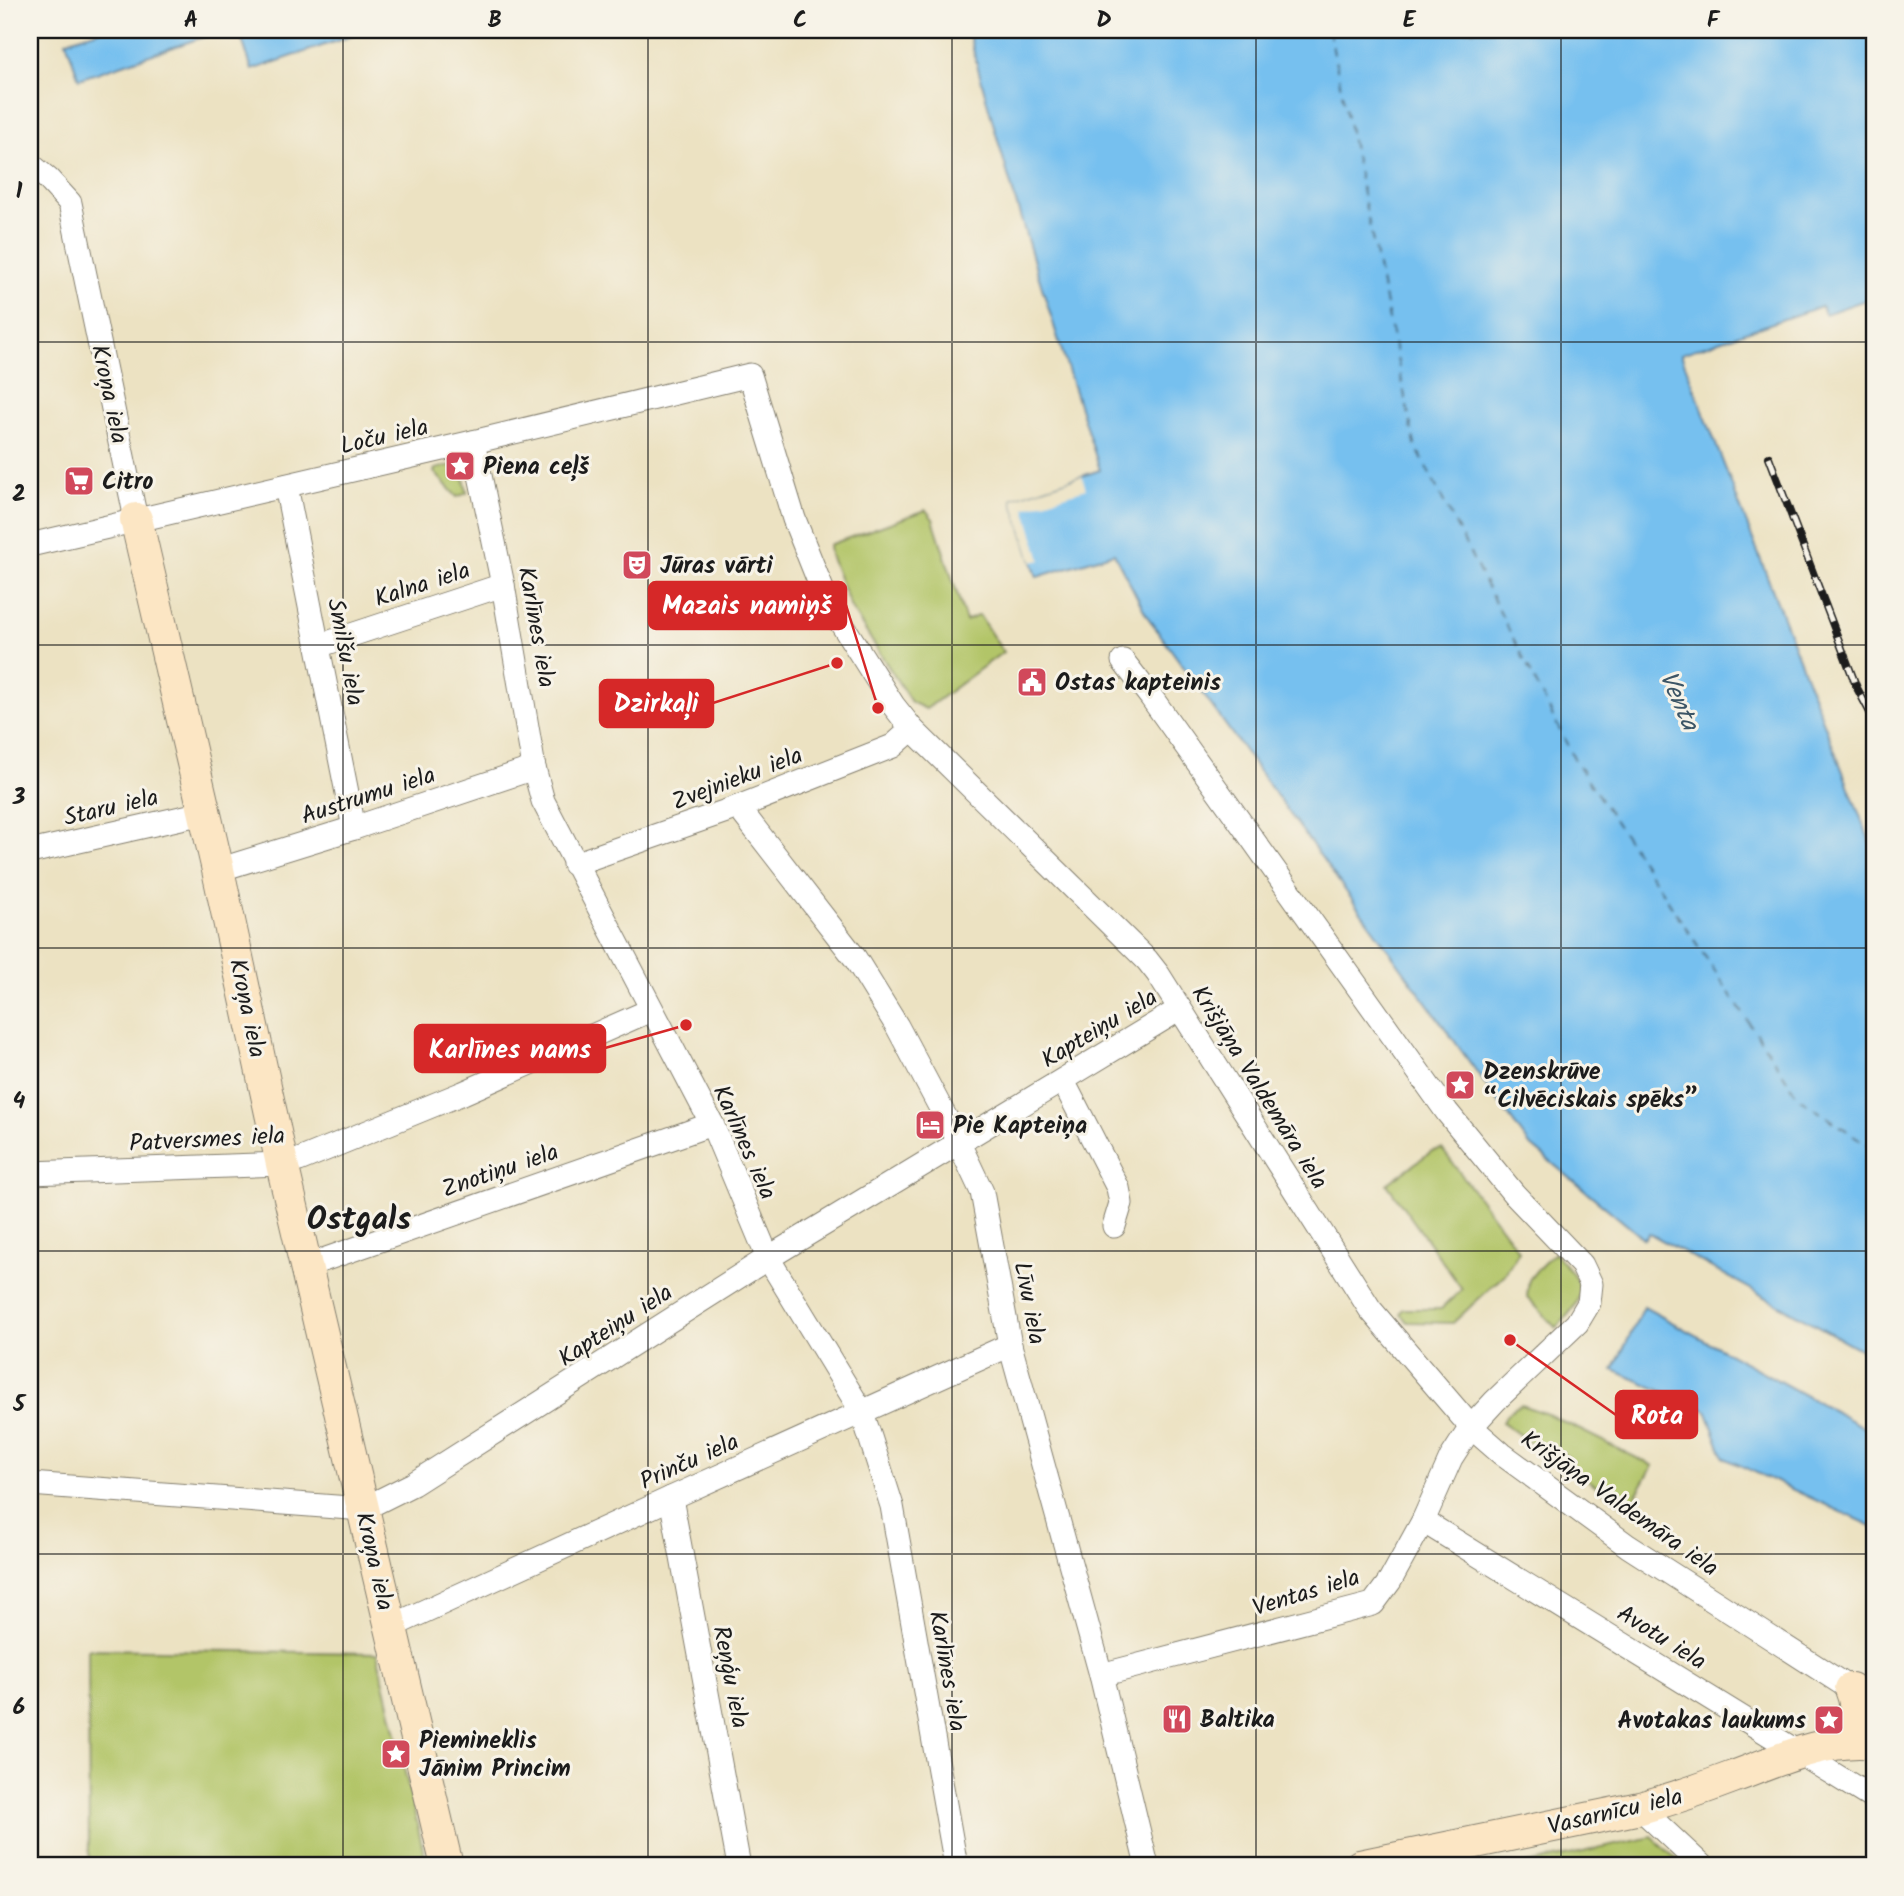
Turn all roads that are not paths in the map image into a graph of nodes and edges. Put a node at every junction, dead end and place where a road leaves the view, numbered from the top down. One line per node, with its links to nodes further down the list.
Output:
1 (30, 164): 5 (street, Kroņa iela)
2 (750, 375): 3 (street, Loču iela); 10 (street, Krišjāņa Valdemāra iela)
3 (473, 442): 4 (street, Loču iela); 7 (street, Karlīnes iela)
4 (286, 486): 5 (street, Loču iela); 8 (street, Smilšu iela)
5 (136, 519): 6 (street, Loču iela); 13 (street, Kroņa iela)
6 (30, 545)
7 (503, 585): 8 (street, Kalna iela); 11 (street, Karlīnes iela)
8 (318, 646): 14 (street, Smilšu iela)
9 (1124, 661): 30 (street, Ventas iela)
10 (912, 729): 12 (street, Zvejnieku iela); 18 (street, Krišjāņa Valdemāra iela)
11 (534, 768): 14 (street, Austrumu iela); 16 (street, Karlīnes iela)
12 (738, 807): 16 (street, Zvejnieku iela); 22 (street, Līvu iela)
13 (203, 813): 15 (street, Staru iela); 17 (street, Kroņa iela)
14 (354, 828): 17 (street, Austrumu iela)
15 (30, 852)
16 (575, 864): 19 (street, Karlīnes iela)
17 (218, 870): 23 (street, Kroņa iela)
18 (1180, 1009): 20 (street, Kapteiņu iela); 30 (street, Krišjāņa Valdemāra iela)
19 (651, 1010): 21 (street, Karlīnes iela); 23 (street, Patversmes iela)
20 (1063, 1081): 22 (street, Kapteiņu iela); 25 (street)
21 (712, 1124): 26 (street, Karlīnes iela); 27 (street, Znotiņu iela)
22 (959, 1143): 26 (street, Kapteiņu iela); 28 (street, Līvu iela)
23 (282, 1164): 24 (street, Patversmes iela); 27 (street, Kroņa iela)
24 (30, 1173)
25 (1114, 1226)
26 (768, 1258): 29 (street, Karlīnes iela); 33 (street, Kapteiņu iela)
27 (306, 1266): 33 (street, Kroņa iela)
28 (1010, 1345): 29 (street, Prinču iela); 36 (street, Līvu iela)
29 (862, 1412): 32 (street, Prinču iela); 45 (street, Karlīnes iela)
30 (1471, 1427): 34 (street, Ventas iela); 37 (street, Krišjāņa Valdemāra iela)
31 (30, 1484): 33 (street)
32 (671, 1498): 35 (street, Prinču iela); 44 (street, Reņģu iela)
33 (363, 1509): 35 (street, Kroņa iela)
34 (1423, 1521): 36 (street, Ventas iela); 40 (street, Avotu iela)
35 (390, 1627): 43 (street, Kroņa iela)
36 (1101, 1675): 46 (street, Līvu iela)
37 (1863, 1697): 39 (street)
38 (1870, 1743): 39 (street, Vasarnīcu iela)
39 (1829, 1745): 40 (street, Vasarnīcu iela)
40 (1798, 1752): 41 (street, Avotu iela); 42 (street, Vasarnīcu iela)
41 (1874, 1799)
42 (1640, 1808): 47 (street, Vasarnīcu iela); 48 (street)
43 (447, 1866)
44 (739, 1866)
45 (956, 1866)
46 (1147, 1866)
47 (1360, 1866)
48 (1702, 1866)

